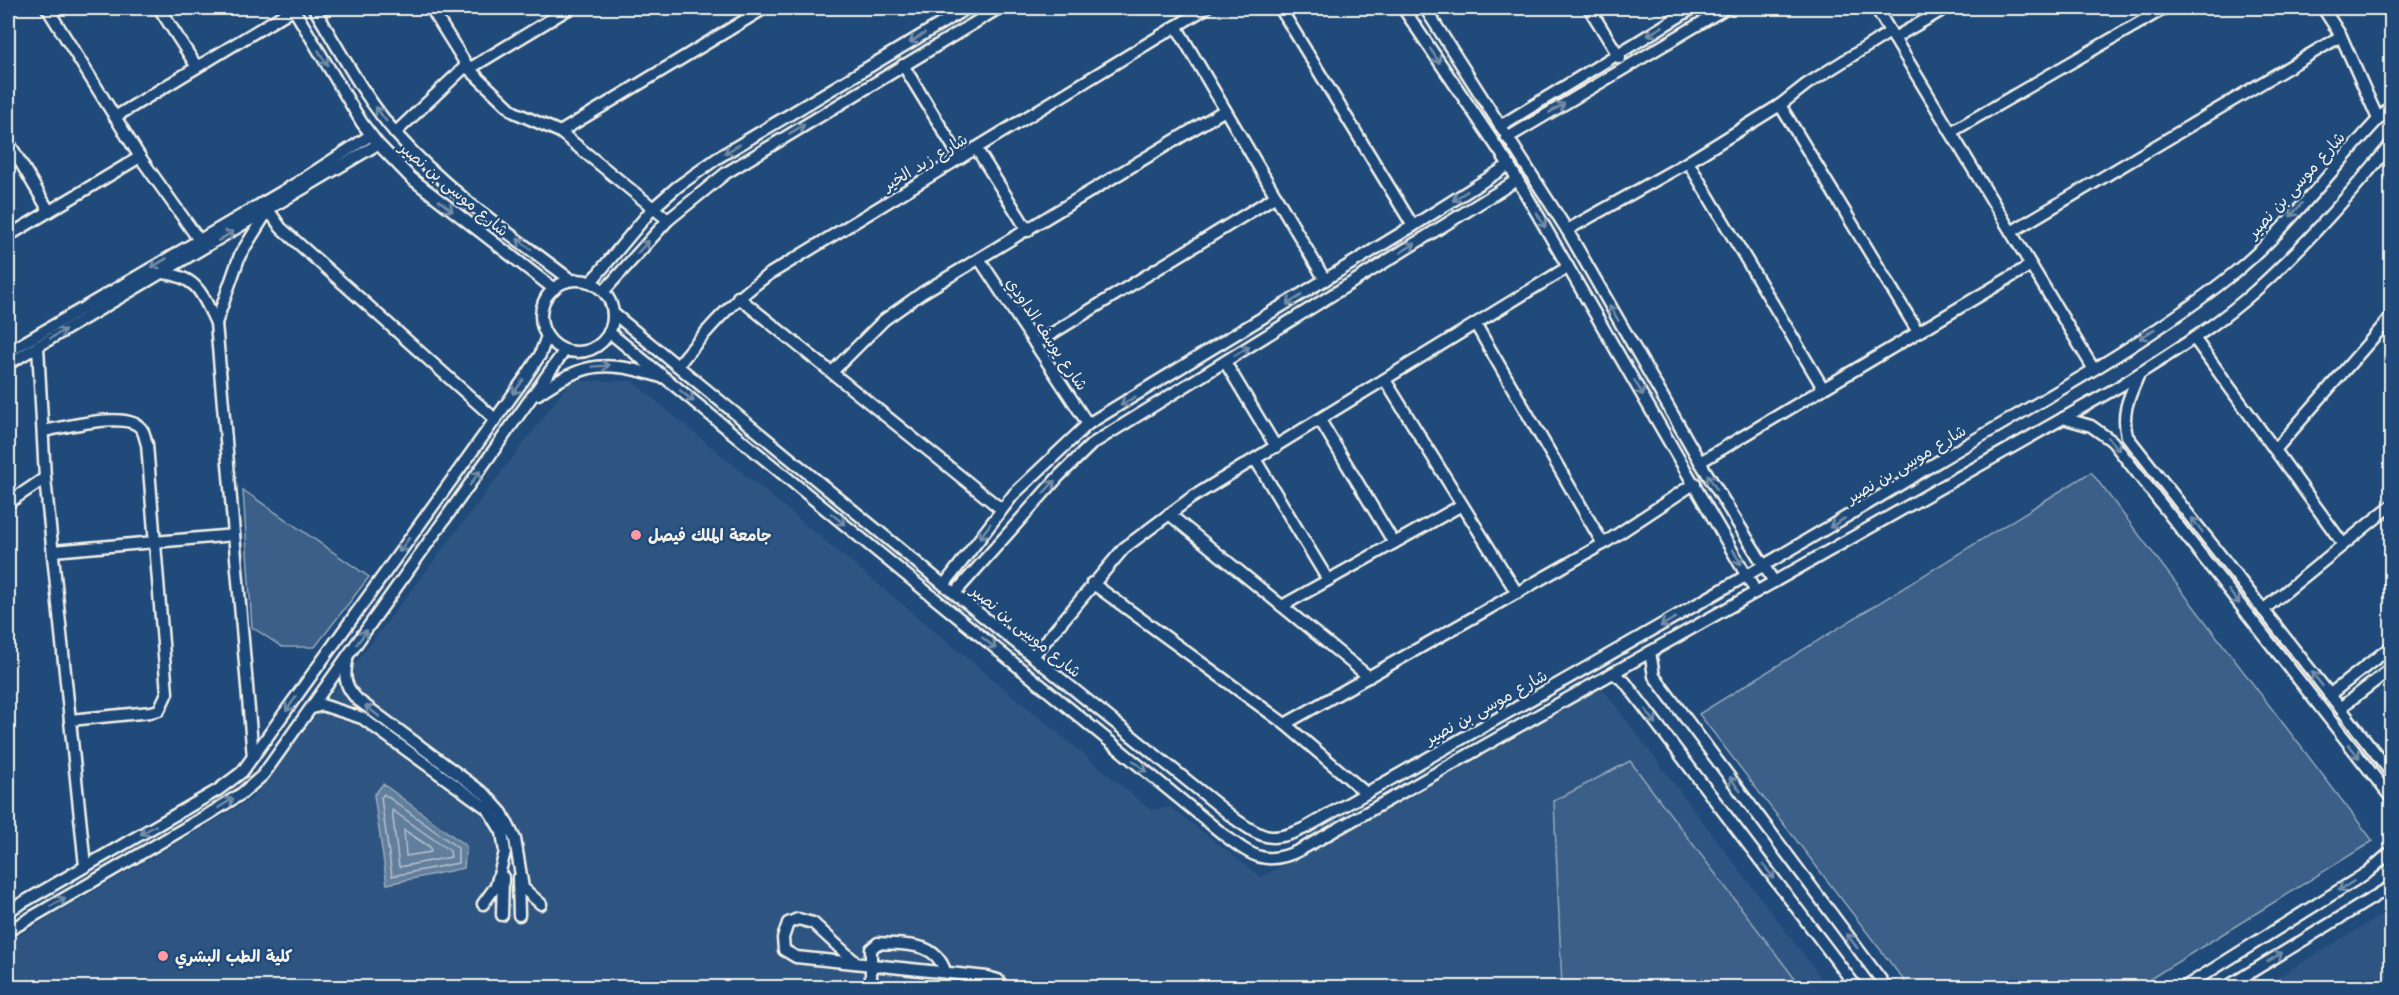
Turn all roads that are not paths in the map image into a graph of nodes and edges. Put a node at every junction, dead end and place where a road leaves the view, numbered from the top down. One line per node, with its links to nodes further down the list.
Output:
1 (47, 8): 34 (street)
2 (159, 8): 28 (street)
3 (293, 8): 28 (street); 40 (street, شارع موسى بن نصير, one-way to 40)
4 (314, 8): 39 (street, شارع موسى بن نصير, one-way to 4)
5 (431, 8): 29 (street)
6 (570, 8): 21 (street)
7 (765, 8): 37 (street)
8 (967, 8): 53 (street, one-way to 53)
9 (999, 8): 22 (street)
10 (1206, 8): 23 (street, شارع زيد الخير)
11 (1280, 8): 56 (street)
12 (1403, 8): 49 (street, one-way to 49)
13 (1425, 8): 36 (street)
14 (1588, 8): 26 (street)
15 (1693, 8): 26 (street, one-way to 26)
16 (1726, 8): 30 (street)
17 (1876, 8): 24 (street)
18 (1946, 8): 24 (street)
19 (2165, 8): 38 (street)
20 (2323, 8): 25 (street)
21 (557, 11): 29 (street)
22 (987, 11): 27 (street)
23 (1176, 26): 33 (street); 45 (street, شارع زيد الخير)
24 (1892, 35): 31 (street); 38 (street)
25 (2341, 36): 35 (street); 59 (street)
26 (1617, 54): 30 (street); 36 (street)
27 (903, 65): 47 (street); 55 (street, one-way to 27)
28 (197, 67): 34 (street)
29 (468, 67): 37 (street); 39 (street)
30 (1625, 67): 41 (street, one-way to 30)
31 (1780, 105): 48 (street); 77 (street)
32 (2391, 105): 35 (street, شارع موسى بن نصير)
33 (1226, 110): 51 (street); 58 (street)
34 (115, 117): 46 (street)
35 (2378, 119): 88 (street, شارع موسى بن نصير, one-way to 88)
36 (1500, 126): 41 (street)
37 (560, 132): 53 (street)
38 (1951, 132): 59 (street)
39 (395, 133): 66 (street, شارع موسى بن نصير, one-way to 39)
40 (371, 135): 44 (street, شارع موسى بن نصير); 52 (street)
41 (1507, 138): 57 (street)
42 (8, 141): 54 (street)
43 (2391, 143): 79 (street, شارع موسى بن نصير)
44 (378, 144): 52 (street); 69 (street, شارع موسى بن نصير, one-way to 69)
45 (976, 148): 47 (street, شارع زيد الخير); 58 (street)
46 (140, 157): 54 (street); 61 (street)
47 (960, 158): 71 (street, شارع زيد الخير)
48 (1688, 162): 57 (street); 94 (street)
49 (1509, 165): 50 (street); 56 (street, one-way to 56)
50 (1517, 180): 64 (street, one-way to 64); 84 (street, one-way to 50)
51 (1276, 196): 67 (street); 80 (street)
52 (266, 206): 61 (street); 65 (street, one-way to 52); 74 (street); 97 (street)
53 (653, 208): 55 (street); 68 (street)
54 (49, 211): 60 (street)
55 (669, 220): 70 (street, one-way to 55)
56 (1413, 226): 67 (street)
57 (1567, 230): 104 (street, one-way to 57)
58 (1028, 231): 62 (street)
59 (2011, 232): 63 (street)
60 (8, 236)
61 (198, 240): 83 (street, one-way to 83)
62 (980, 260): 80 (street, شارع يوسف الداودي); 89 (street)
63 (2031, 266): 77 (street); 88 (street)
64 (1568, 267): 75 (street); 106 (street, one-way to 106)
65 (163, 273): 74 (street); 81 (street, one-way to 65)
66 (571, 280): 68 (street); 69 (street)
67 (1326, 280): 87 (street, one-way to 87)
68 (591, 282): 70 (street)
69 (554, 289): 78 (street)
70 (604, 291): 72 (street)
71 (738, 297): 86 (street, شارع زيد الخير); 89 (street)
72 (614, 313): 76 (street); 86 (street, شارع موسى بن نصير)
73 (2391, 316): 102 (street)
74 (216, 323): 112 (street)
75 (1476, 325): 93 (street); 115 (street)
76 (609, 332): 82 (street); 91 (street, شارع موسى بن نصير)
77 (1918, 332): 94 (street)
78 (547, 336): 82 (street); 97 (street, one-way to 97)
79 (2194, 338): 90 (street, شارع موسى بن نصير); 102 (street)
80 (1035, 344): 99 (street, شارع يوسف الداودي)
81 (38, 346): 85 (street); 100 (street)
82 (566, 350): 95 (street)
83 (8, 352)
84 (1225, 362): 92 (street); 101 (street)
85 (8, 364)
86 (679, 364): 123 (street, شارع موسى بن نصير)
87 (1188, 365): 92 (street); 99 (street, one-way to 99)
88 (2093, 368): 118 (street, شارع موسى بن نصير, one-way to 118)
89 (832, 372): 110 (street)
90 (2139, 373): 96 (street, شارع موسى بن نصير); 128 (street, one-way to 90)
91 (666, 378): 95 (street, one-way to 91); 134 (street, شارع موسى بن نصير, one-way to 134)
92 (1196, 379): 125 (street, one-way to 92)
93 (1385, 380): 98 (street); 108 (street)
94 (1823, 388): 104 (street)
95 (531, 399): 132 (street, one-way to 95)
96 (2063, 418): 121 (street, شارع موسى بن نصير); 144 (street, one-way to 144)
97 (495, 419): 141 (street, one-way to 141)
98 (1320, 420): 101 (street); 114 (street)
99 (1088, 424): 110 (street)
100 (43, 431): 105 (street); 113 (street)
101 (1276, 447): 103 (street)
102 (2275, 450): 116 (street)
103 (1255, 459): 111 (street); 120 (street)
104 (1700, 462): 118 (street, one-way to 104)
105 (45, 478): 107 (street); 117 (street)
106 (1695, 483): 115 (street); 119 (street, one-way to 119)
107 (8, 502)
108 (1462, 505): 114 (street); 126 (street)
109 (2391, 505): 116 (street)
110 (1001, 509): 123 (street, one-way to 123)
111 (1170, 514): 122 (street); 127 (street)
112 (234, 535): 113 (street); 141 (street)
113 (154, 542): 117 (street); 139 (street)
114 (1394, 543): 120 (street)
115 (1603, 544): 126 (street)
116 (2343, 544): 128 (street)
117 (53, 552): 139 (street)
118 (1764, 567): 119 (street, شارع موسى بن نصير); 121 (street)
119 (1748, 577): 124 (street); 143 (street, شارع موسى بن نصير, one-way to 143)
120 (1328, 580): 127 (street)
121 (1774, 582): 124 (street, شارع موسى بن نصير)
122 (1092, 583): 131 (street); 140 (street)
123 (944, 585): 125 (street, شارع موسى بن نصير)
124 (1756, 592): 130 (street, شارع موسى بن نصير)
125 (955, 593): 131 (street, شارع موسى بن نصير)
126 (1517, 593): 135 (street)
127 (1282, 606): 135 (street)
128 (2263, 610): 136 (street, one-way to 128)
129 (2391, 646): 136 (street)
130 (1650, 652): 134 (street, شارع موسى بن نصير); 162 (street, one-way to 130)
131 (1033, 656): 143 (street, شارع موسى بن نصير)
132 (347, 658): 137 (street); 147 (street, one-way to 132)
133 (2391, 668): 138 (street)
134 (1613, 673): 161 (street, one-way to 161)
135 (1370, 677): 140 (street)
136 (2329, 695): 138 (street)
137 (312, 708): 148 (street); 155 (street, one-way to 137)
138 (2340, 708): 142 (street)
139 (70, 720): 146 (street)
140 (1285, 724): 143 (street)
141 (253, 757): 146 (street, one-way to 146)
142 (2391, 774)
143 (1366, 793)
144 (2391, 799)
145 (2391, 851): 163 (street, one-way to 163)
146 (85, 866): 152 (street)
147 (518, 868): 151 (street); 154 (street)
148 (503, 870): 150 (street); 153 (street)
149 (2391, 886): 164 (street, one-way to 149)
150 (483, 904)
151 (541, 904)
152 (8, 911)
153 (502, 915)
154 (519, 915)
155 (8, 932)
156 (854, 961): 156 (street); 157 (street)
157 (871, 963): 158 (street); 158 (street); 159 (street)
158 (945, 971): 160 (street)
159 (871, 987)
160 (1004, 987)
161 (1857, 987)
162 (1887, 987)
163 (2183, 987)
164 (2225, 987)

